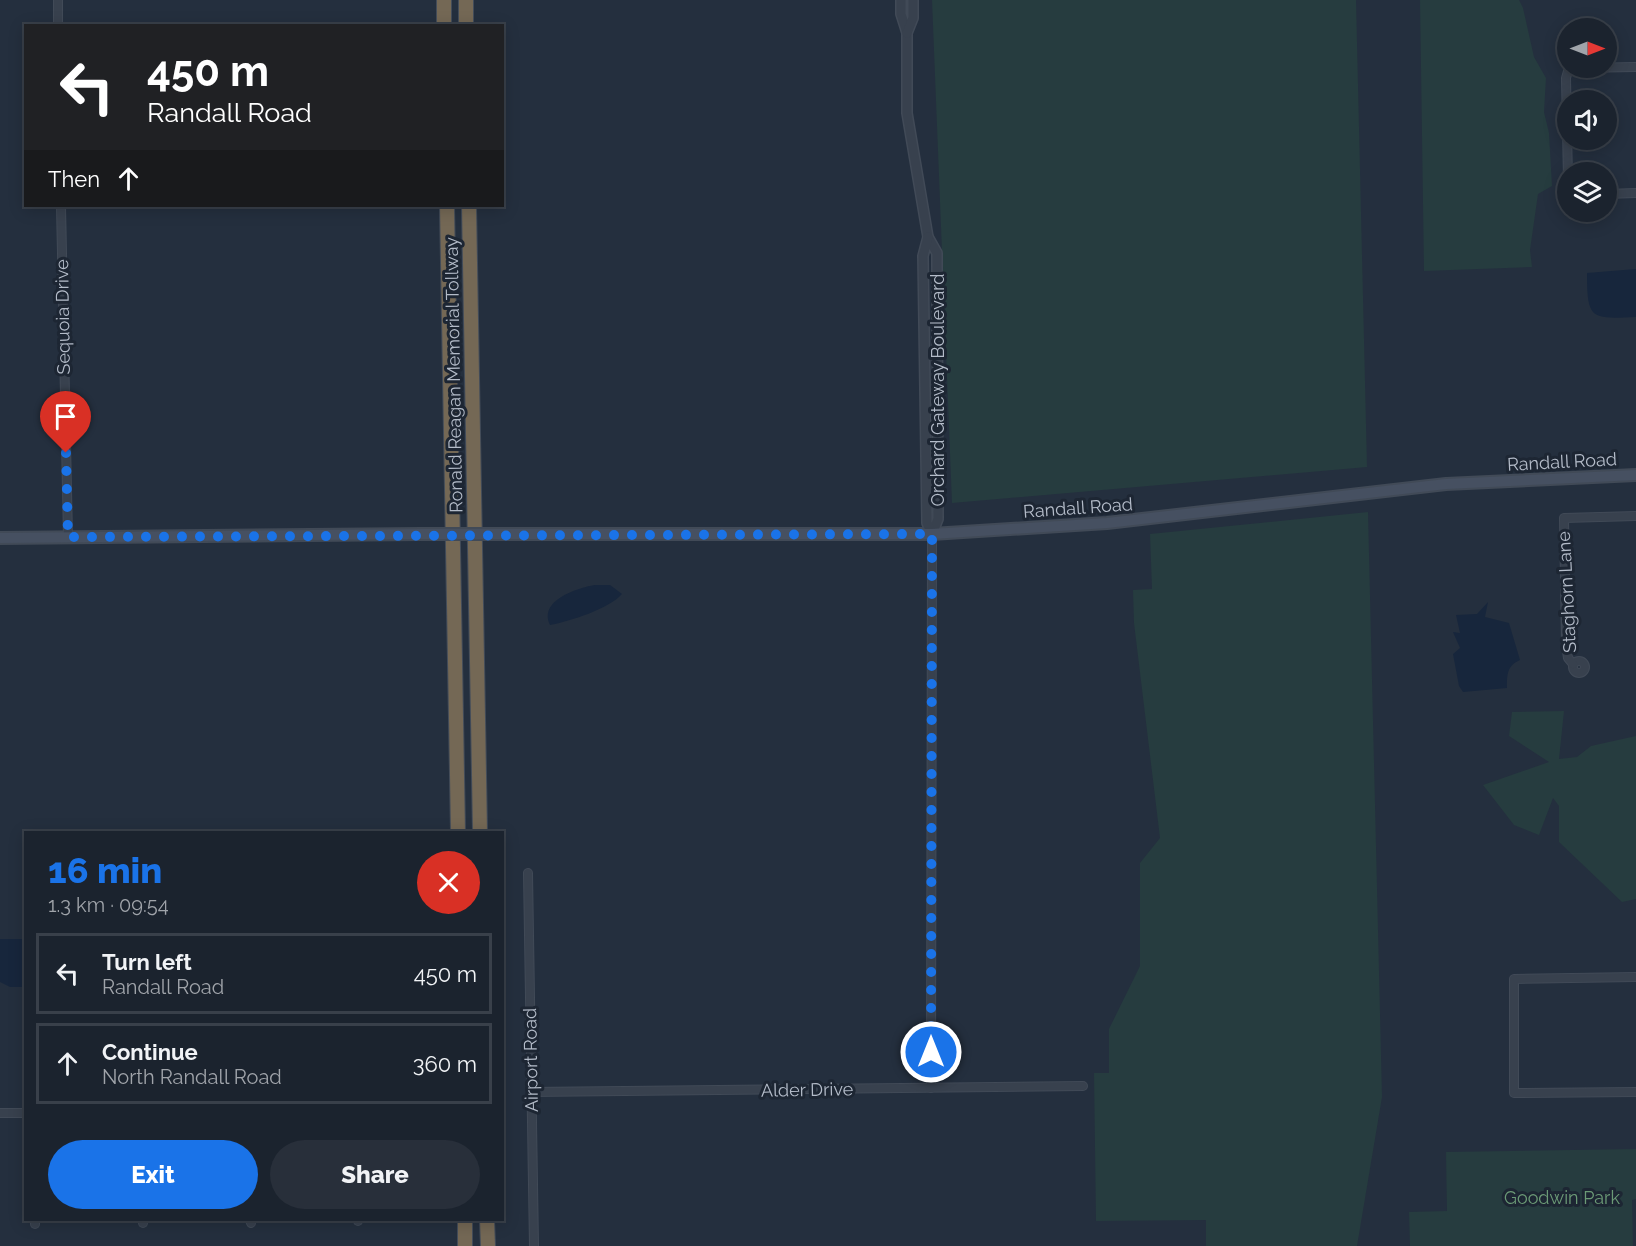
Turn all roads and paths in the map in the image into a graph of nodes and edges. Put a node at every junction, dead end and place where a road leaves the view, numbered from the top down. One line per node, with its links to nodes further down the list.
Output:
1 (58, 0): 6 (street)
2 (444, 0): 7 (highway)
3 (466, 0): 8 (highway)
4 (901, 0): 9 (street, Orchard Gateway Boulevard)
5 (913, 0): 9 (street, Orchard Gateway Boulevard)
6 (58, 24)
7 (444, 24)
8 (466, 24)
9 (907, 33): 17 (street, Orchard Gateway Boulevard)
10 (1636, 67): 11 (street)
11 (1567, 90)
12 (1636, 193): 13 (street)
13 (1617, 194)
14 (61, 207): 21 (street, Sequoia Drive)
15 (447, 207): 24 (highway, Ronald Reagan Memorial Tollway)
16 (469, 207): 25 (highway, Ronald Reagan Memorial Tollway)
17 (928, 237): 20 (street, Orchard Gateway Boulevard); 20 (street, Orchard Gateway Boulevard)
18 (1636, 475): 20 (main road, Randall Road)
19 (1636, 516): 23 (street, Staghorn Lane)
20 (932, 534): 21 (main road, Randall Road, bridge); 29 (street)
21 (68, 537): 22 (main road, Randall Road)
22 (0, 538)
23 (1573, 664)
24 (458, 831)
25 (480, 831)
26 (528, 873): 30 (street, Airport Road)
27 (1636, 977): 31 (street)
28 (1083, 1086): 29 (street, Alder Drive)
29 (931, 1088): 30 (street, Alder Drive)
30 (531, 1092): 38 (street, Airport Road)
31 (1636, 1092)
32 (0, 1113): 33 (street)
33 (24, 1113)
34 (465, 1221): 36 (highway)
35 (487, 1221): 37 (highway)
36 (465, 1246)
37 (488, 1246)
38 (534, 1246)

